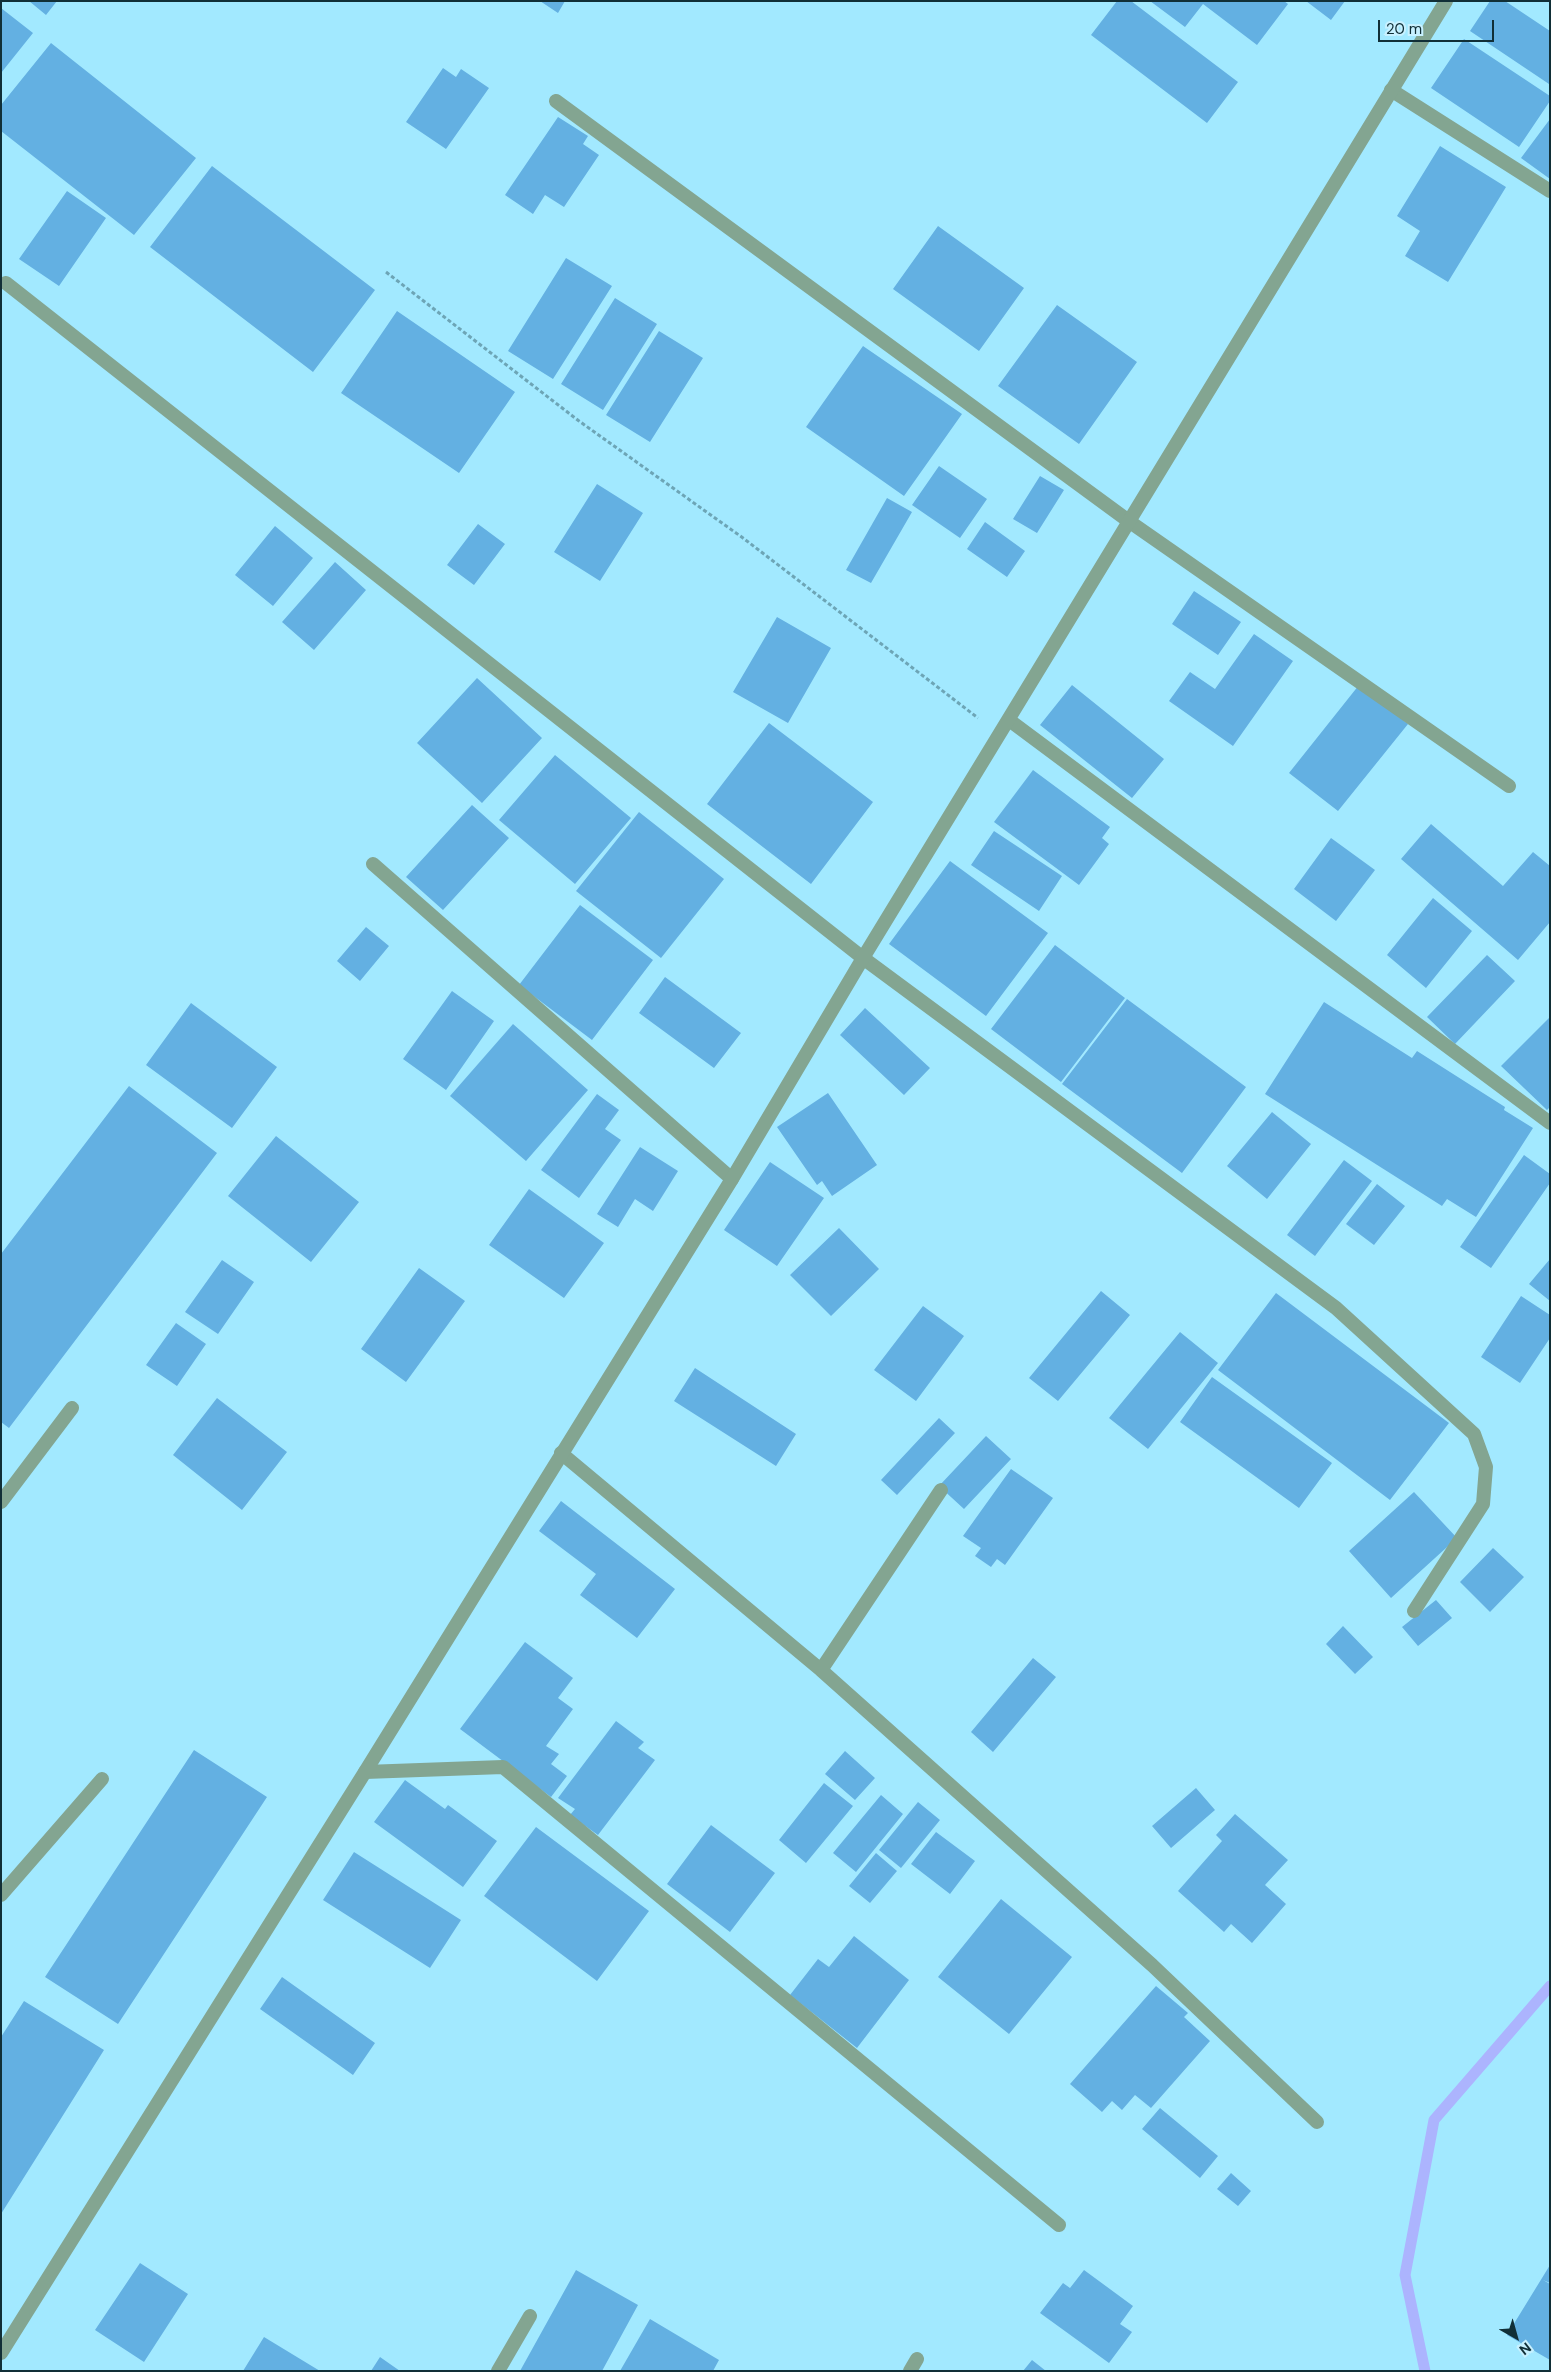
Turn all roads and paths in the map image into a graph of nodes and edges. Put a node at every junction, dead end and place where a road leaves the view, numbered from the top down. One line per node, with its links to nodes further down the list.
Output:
1 (1446, 1): 2 (street)
2 (1391, 90): 4 (street); 7 (street)
3 (556, 102): 7 (street)
4 (1550, 191)
5 (386, 272): 9 (path)
6 (6, 283): 12 (street)
7 (1130, 522): 8 (street); 10 (street)
8 (1008, 720): 9 (street); 13 (street)
9 (1000, 735): 12 (street)
10 (1509, 786)
11 (373, 864): 14 (street)
12 (863, 958): 14 (street); 19 (street)
13 (1550, 1123)
14 (732, 1179): 16 (street)
15 (72, 1408): 18 (street)
16 (561, 1453): 20 (street); 21 (street)
17 (941, 1490): 20 (street)
18 (1, 1502)
19 (1414, 1611)
20 (821, 1670): 24 (street)
21 (365, 1772): 25 (street); 27 (street)
22 (102, 1779): 23 (street)
23 (1, 1895)
24 (1317, 2122)
25 (1059, 2225)
26 (530, 2316): 28 (street)
27 (1, 2353)
28 (498, 2371)

